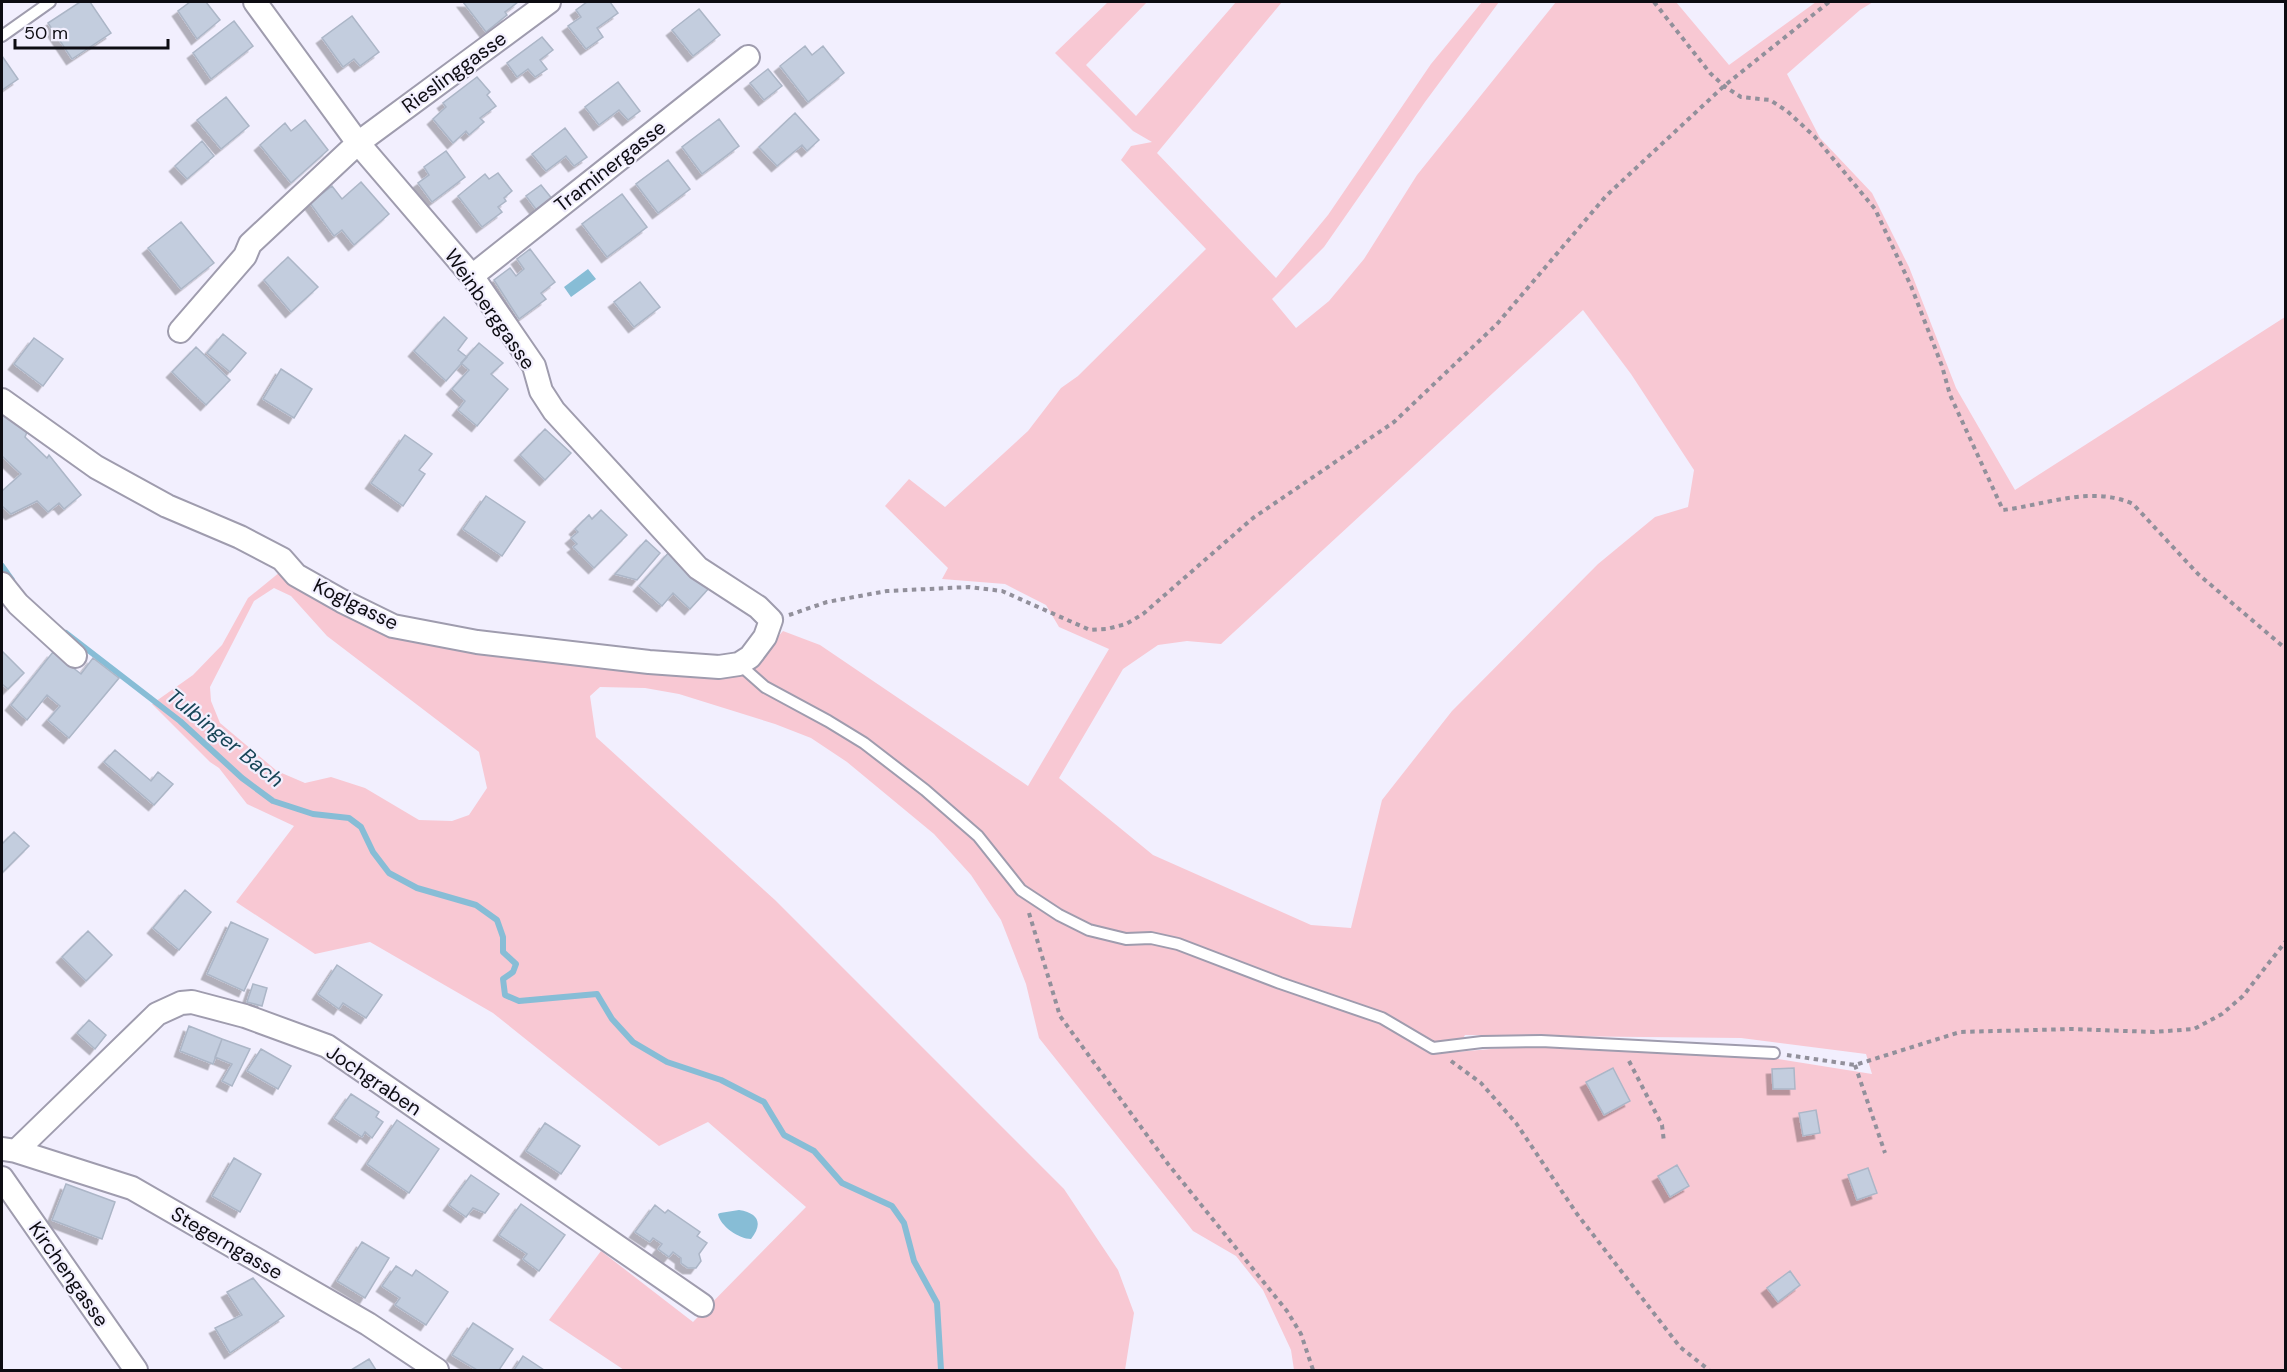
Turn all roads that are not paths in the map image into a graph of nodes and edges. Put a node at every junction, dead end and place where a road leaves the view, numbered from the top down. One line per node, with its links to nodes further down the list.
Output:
1 (50, 2): 4 (lane)
2 (255, 2): 6 (street, Weinberggasse)
3 (549, 2): 6 (street, Rieslinggasse)
4 (2, 36)
5 (748, 57): 7 (street, Traminergasse)
6 (358, 143): 7 (street, Weinberggasse); 8 (street, Rieslinggasse)
7 (472, 276): 12 (street, Weinberggasse)
8 (180, 331)
9 (2, 400): 12 (street, Koglgasse)
10 (2, 584): 11 (street)
11 (75, 656)
12 (739, 664): 13 (lane)
13 (1774, 1053)
14 (9, 1150): 16 (street, Jochgraben); 18 (street, Stegerngasse)
15 (3, 1182): 17 (street, Kirchengasse)
16 (702, 1305)
17 (136, 1371)
18 (437, 1371)

